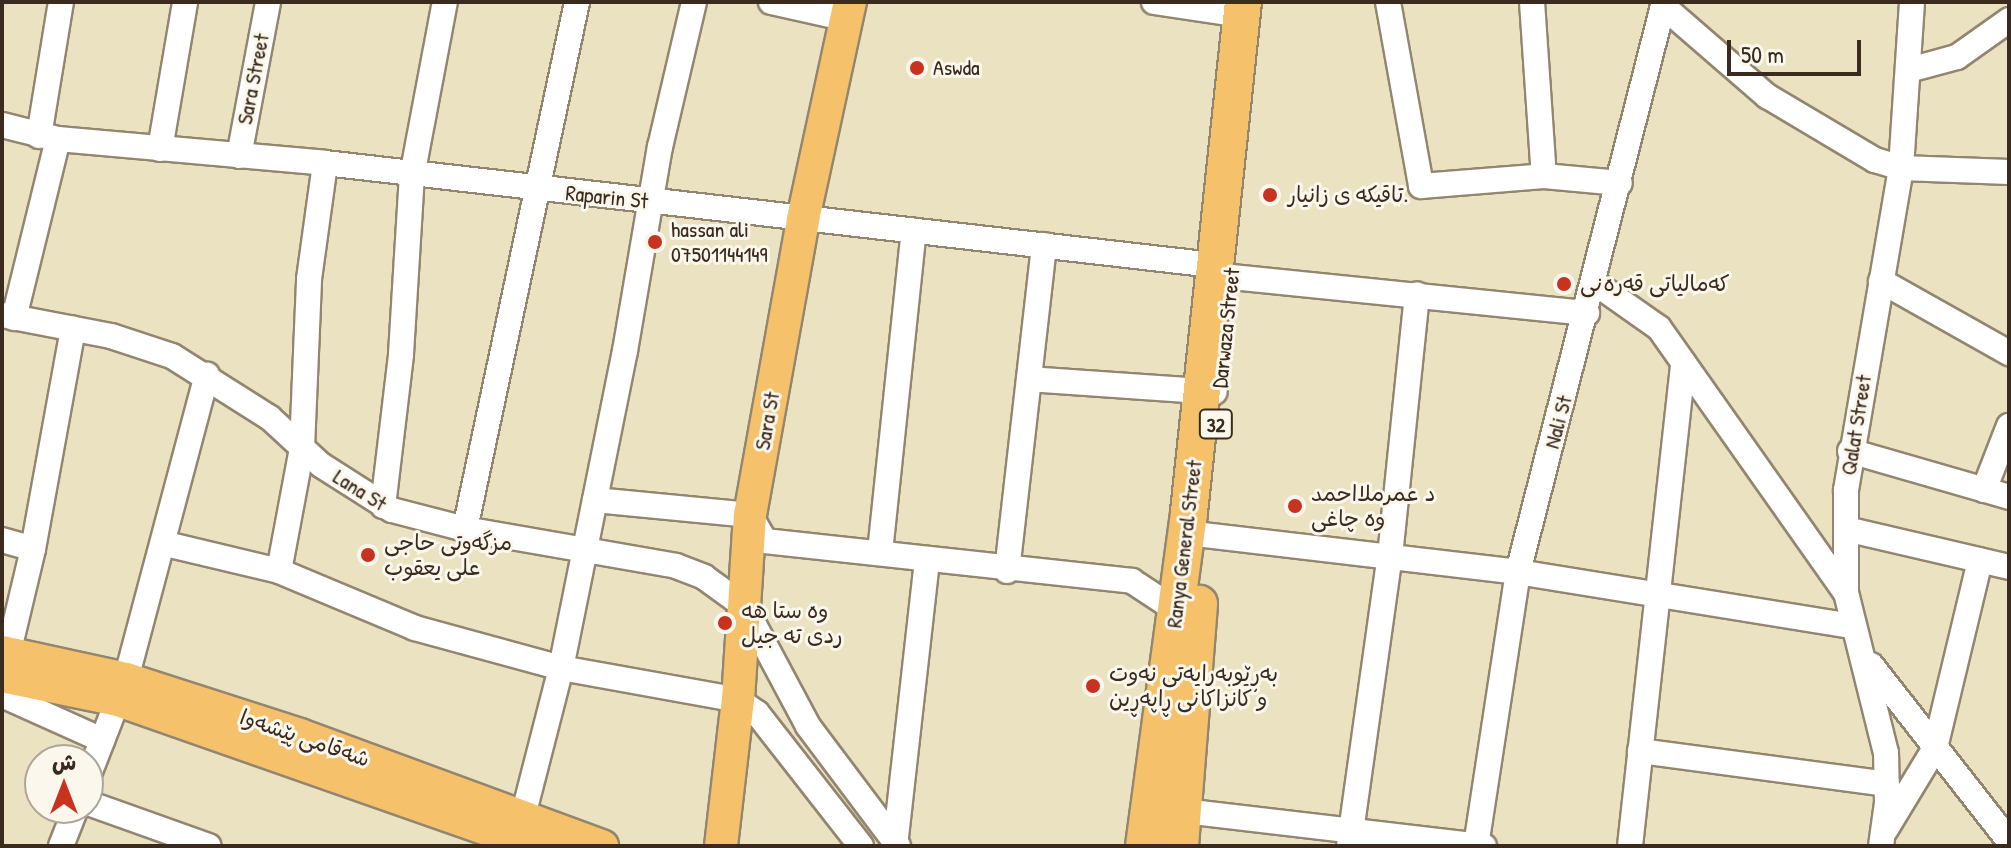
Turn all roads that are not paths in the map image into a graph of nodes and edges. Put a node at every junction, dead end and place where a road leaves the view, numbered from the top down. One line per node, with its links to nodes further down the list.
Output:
1 (61, 2): 18 (street)
2 (185, 2): 19 (street)
3 (268, 2): 20 (street, Sara Street)
4 (445, 2): 24 (street)
5 (577, 2): 27 (street)
6 (694, 2): 28 (street)
7 (771, 2): 14 (street)
8 (1154, 2): 13 (street)
9 (1388, 2): 25 (street)
10 (1532, 2): 25 (street)
11 (1912, 2): 16 (street, Qalat Street)
12 (1664, 4): 22 (street); 26 (street, Nali St)
13 (1249, 6): 32 (highway, Ranya General Street / 32)
14 (849, 10): 29 (main road, Sara St)
15 (2009, 20): 16 (street)
16 (1909, 70): 22 (street, Qalat Street)
17 (2, 125): 18 (street, Raparin St)
18 (49, 137): 19 (street, Raparin St); 37 (street)
19 (160, 149): 20 (street, Raparin St)
20 (239, 156): 21 (street, Raparin St)
21 (325, 163): 24 (street, Raparin St); 45 (street)
22 (1901, 168): 23 (street); 33 (street, Qalat Street)
23 (2009, 172)
24 (412, 176): 27 (street, Raparin St); 50 (street)
25 (1544, 176): 26 (street)
26 (1620, 183): 34 (street, Nali St)
27 (535, 189): 28 (street, Raparin St); 52 (street)
28 (649, 201): 29 (street, Raparin St); 49 (street)
29 (803, 219): 30 (street, Raparin St); 51 (main road, Sara St)
30 (914, 231): 31 (street, Raparin St); 59 (street)
31 (1044, 245): 32 (street, Raparin St); 42 (street)
32 (1223, 271): 35 (street, Raparin St); 43 (highway, Ranya General Street / 32)
33 (1881, 281): 39 (street); 46 (street, Qalat Street)
34 (1595, 283): 36 (street, Nali St); 40 (street)
35 (1417, 294): 36 (street, Raparin St); 60 (street)
36 (1587, 313): 66 (street, Nali St)
37 (8, 317): 38 (street, Lana St)
38 (73, 329): 41 (street, Lana St); 57 (street)
39 (2009, 353)
40 (1683, 363): 67 (street); 68 (street)
41 (207, 375): 45 (street, Lana St); 56 (street)
42 (1029, 379): 43 (street); 65 (street)
43 (1210, 392): 54 (highway, Darwaza Street / 32); 70 (highway, Ranya General Street / 32)
44 (2009, 426): 47 (street)
45 (302, 448): 50 (street, Lana St); 64 (street)
46 (1850, 451): 47 (street); 53 (street, Qalat Street)
47 (1984, 490): 48 (street)
48 (2009, 497)
49 (595, 500): 51 (street); 58 (street)
50 (383, 506): 52 (street, Lana St)
51 (750, 515): 59 (street); 69 (main road, Sara St)
52 (465, 529): 58 (street, Lana St)
53 (1846, 529): 62 (street); 67 (street, Qalat Street)
54 (1204, 535): 60 (street); 83 (highway, Darwaza Street / 32)
55 (2, 540): 57 (street)
56 (166, 544): 64 (street); 75 (street)
57 (33, 549): 74 (street)
58 (584, 550): 69 (street, Lana St); 73 (street)
59 (880, 552): 61 (street)
60 (1390, 556): 66 (street); 87 (street)
61 (927, 559): 65 (street); 90 (street)
62 (1980, 560): 63 (street); 79 (street)
63 (2009, 567)
64 (279, 571): 73 (street)
65 (1007, 571): 70 (street)
66 (1518, 572): 68 (street); 91 (street, Nali St)
67 (1846, 593): 71 (street, Qalat Street)
68 (1655, 595): 71 (street); 80 (street)
69 (744, 606): 76 (main road, Sara St); 90 (street)
70 (1176, 610): 97 (highway, Ranya General Street / 32)
71 (1853, 626): 72 (street, Qalat Street)
72 (1862, 654): 79 (street); 81 (street, Qalat Street)
73 (561, 668): 76 (street); 85 (street)
74 (4, 674): 75 (main road, شەقامی پێشەوا); 77 (street)
75 (122, 689): 77 (street); 85 (main road, شەقامی پێشەوا)
76 (738, 700): 95 (main road, Sara St); 96 (street)
77 (102, 740): 78 (street)
78 (100, 744)
79 (1935, 748): 88 (street); 89 (street)
80 (1640, 751): 81 (street); 99 (street)
81 (1887, 784): 88 (street, Qalat Street)
82 (104, 811): 86 (street)
83 (1184, 811): 87 (street); 98 (highway, Darwaza Street / 32)
84 (70, 824): 92 (street)
85 (528, 831): 94 (main road, شەقامی پێشەوا)
86 (156, 838): 93 (street)
87 (1350, 840): 91 (street)
88 (1882, 840)
89 (2009, 841)
90 (896, 845)
91 (1479, 845)
92 (61, 846)
93 (209, 846)
94 (602, 846)
95 (721, 846)
96 (861, 846)
97 (1144, 846)
98 (1180, 846)
99 (1630, 846)

